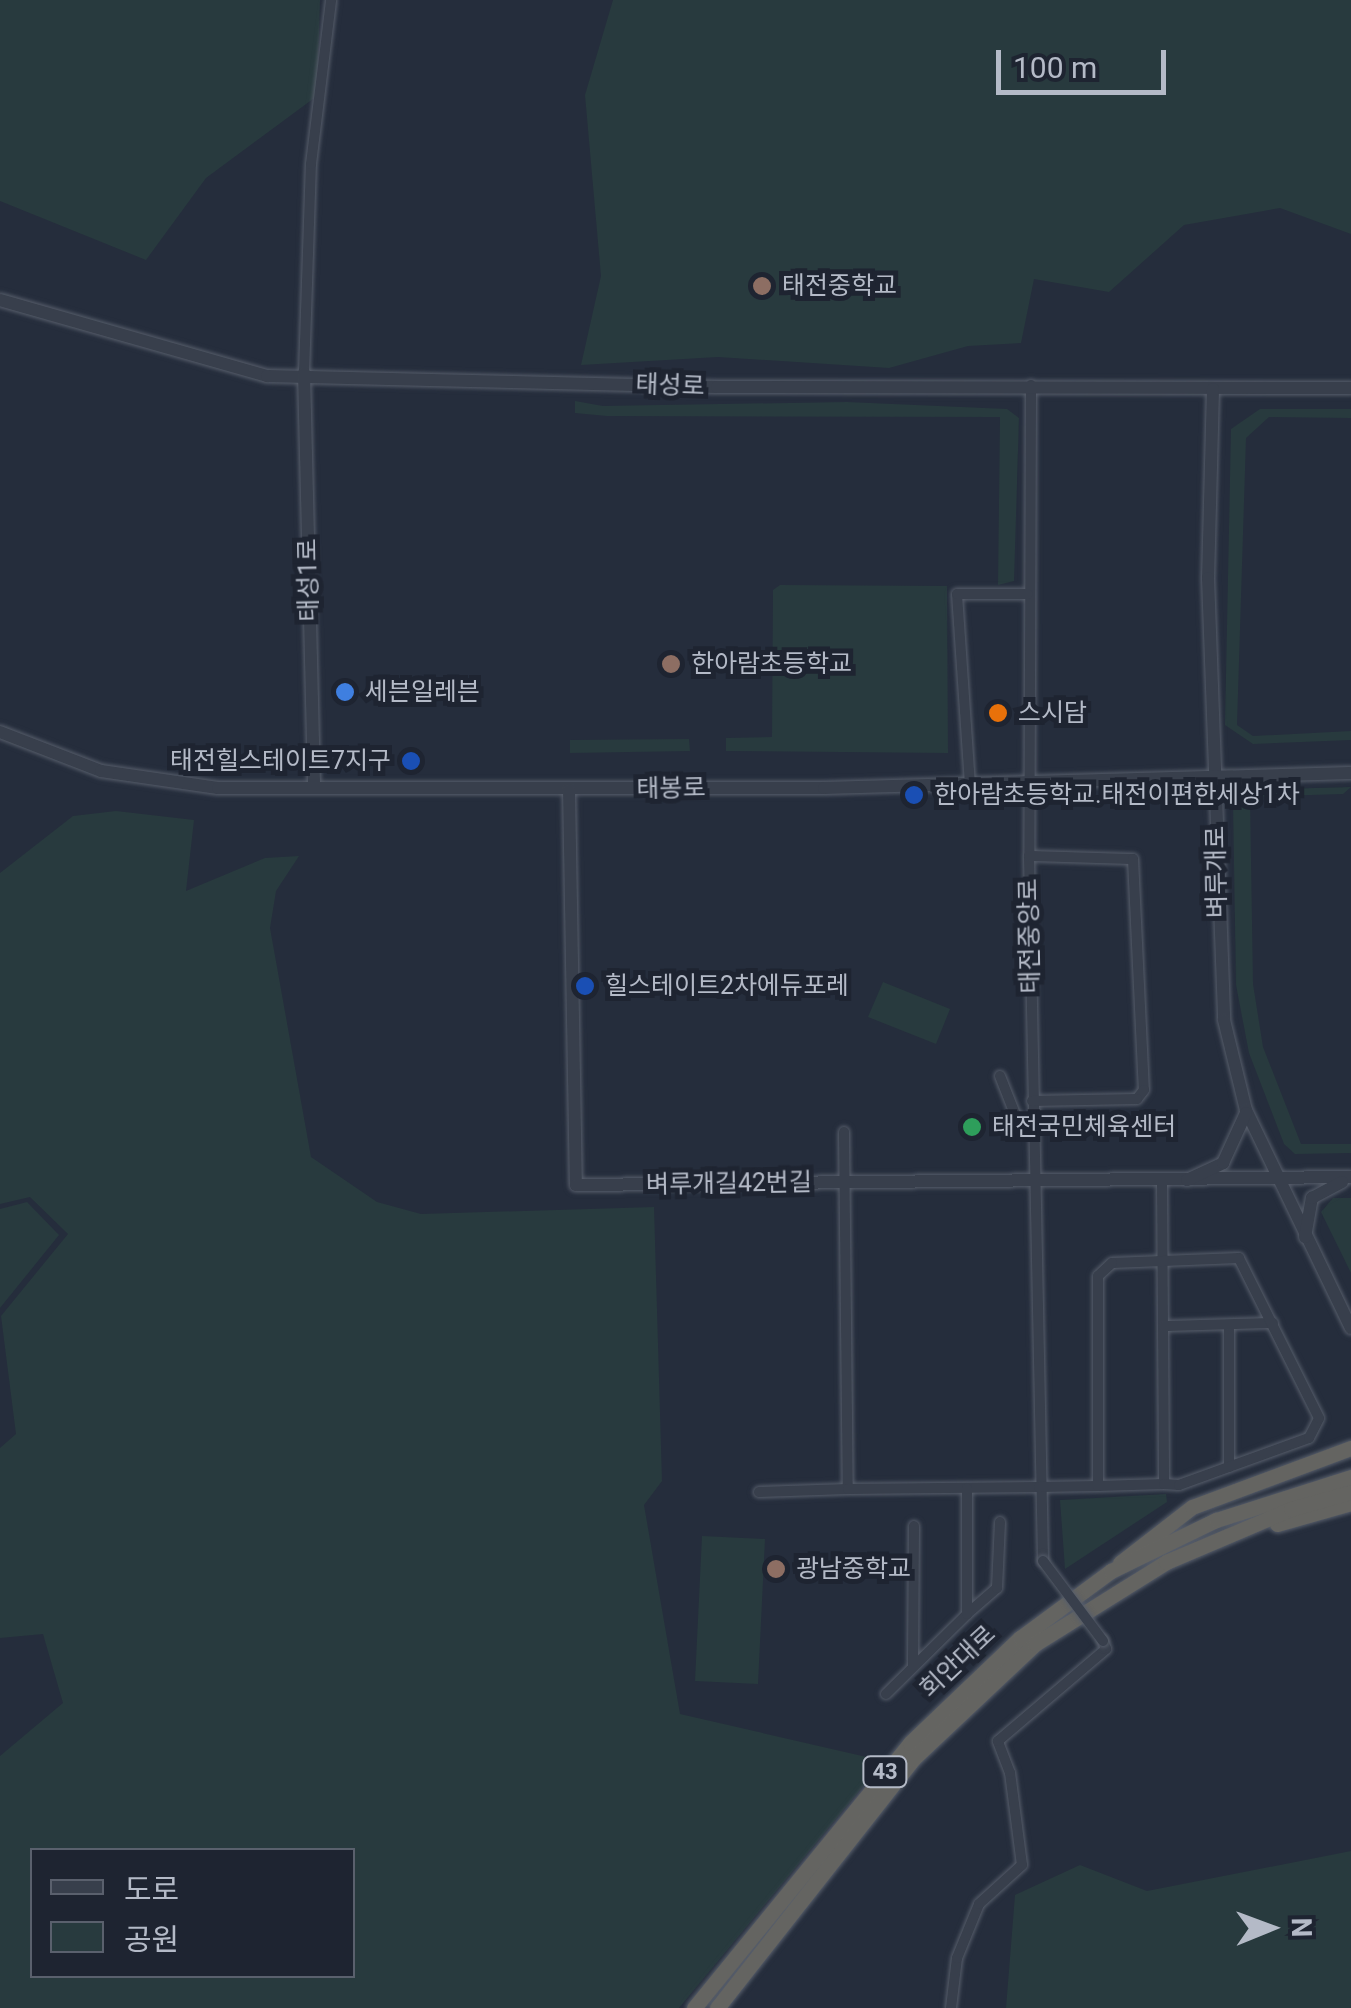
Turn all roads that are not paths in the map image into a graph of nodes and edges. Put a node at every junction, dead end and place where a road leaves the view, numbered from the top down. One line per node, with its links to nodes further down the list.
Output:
1 (331, 0): 3 (street)
2 (0, 300): 3 (street, 태성로)
3 (304, 374): 4 (street, 태성로); 13 (street, 태성1로)
4 (1032, 385): 6 (street, 태성로); 7 (street, 태전중앙로)
5 (1351, 388): 6 (street, 태성로)
6 (1213, 389): 10 (street, 벼루개로)
7 (1028, 594): 11 (street, 태전중앙로); 12 (street)
8 (0, 732): 13 (street, 태봉로)
9 (1351, 773): 10 (street, 태봉로)
10 (1216, 780): 11 (street, 태봉로); 18 (street, 벼루개로)
11 (1034, 782): 12 (street, 태봉로); 15 (street, 태전중앙로)
12 (970, 785): 14 (street, 태봉로)
13 (314, 786): 14 (street, 태봉로)
14 (569, 790): 23 (street, 벼루개길42번길)
15 (1030, 856): 17 (street, 태전중앙로); 17 (street)
16 (1000, 1076): 19 (street)
17 (1032, 1101): 19 (street, 태전중앙로)
18 (1246, 1110): 22 (street, 벼루개로); 24 (street)
19 (1032, 1130): 26 (street, 태전중앙로)
20 (844, 1132): 23 (street)
21 (1351, 1178): 22 (street, 벼루개길42번길); 27 (street)
22 (1279, 1180): 24 (street, 벼루개길42번길); 27 (street, 벼루개로)
23 (844, 1182): 26 (street, 벼루개길42번길); 40 (street)
24 (1181, 1182): 25 (street, 벼루개길42번길)
25 (1162, 1183): 26 (street, 벼루개길42번길); 28 (street)
26 (1034, 1184): 38 (street, 태전중앙로)
27 (1305, 1239): 32 (street, 벼루개로)
28 (1162, 1262): 29 (street); 31 (street); 37 (street)
29 (1274, 1323): 30 (street); 34 (street)
30 (1229, 1325): 31 (street); 34 (street)
31 (1164, 1326): 36 (street)
32 (1351, 1328)
33 (1351, 1448): 46 (highway)
34 (1229, 1467): 36 (street)
35 (1351, 1477): 46 (highway, 회안대로 / 43)
36 (1164, 1484): 37 (street)
37 (1098, 1486): 38 (street)
38 (1039, 1487): 39 (street); 53 (street, 태전중앙로, bridge)
39 (967, 1488): 40 (street); 48 (street)
40 (848, 1489): 41 (street)
41 (759, 1492)
42 (1351, 1492): 47 (highway, 회안대로 / 43)
43 (1351, 1503): 47 (highway)
44 (1000, 1522): 48 (street)
45 (914, 1526): 49 (street)
46 (1112, 1571): 52 (highway, 회안대로 / 43)
47 (1108, 1595): 51 (highway, 회안대로 / 43)
48 (968, 1614): 49 (street)
49 (913, 1666): 50 (street)
50 (886, 1694)
51 (719, 2006)
52 (694, 2008)
53 (951, 2008)

